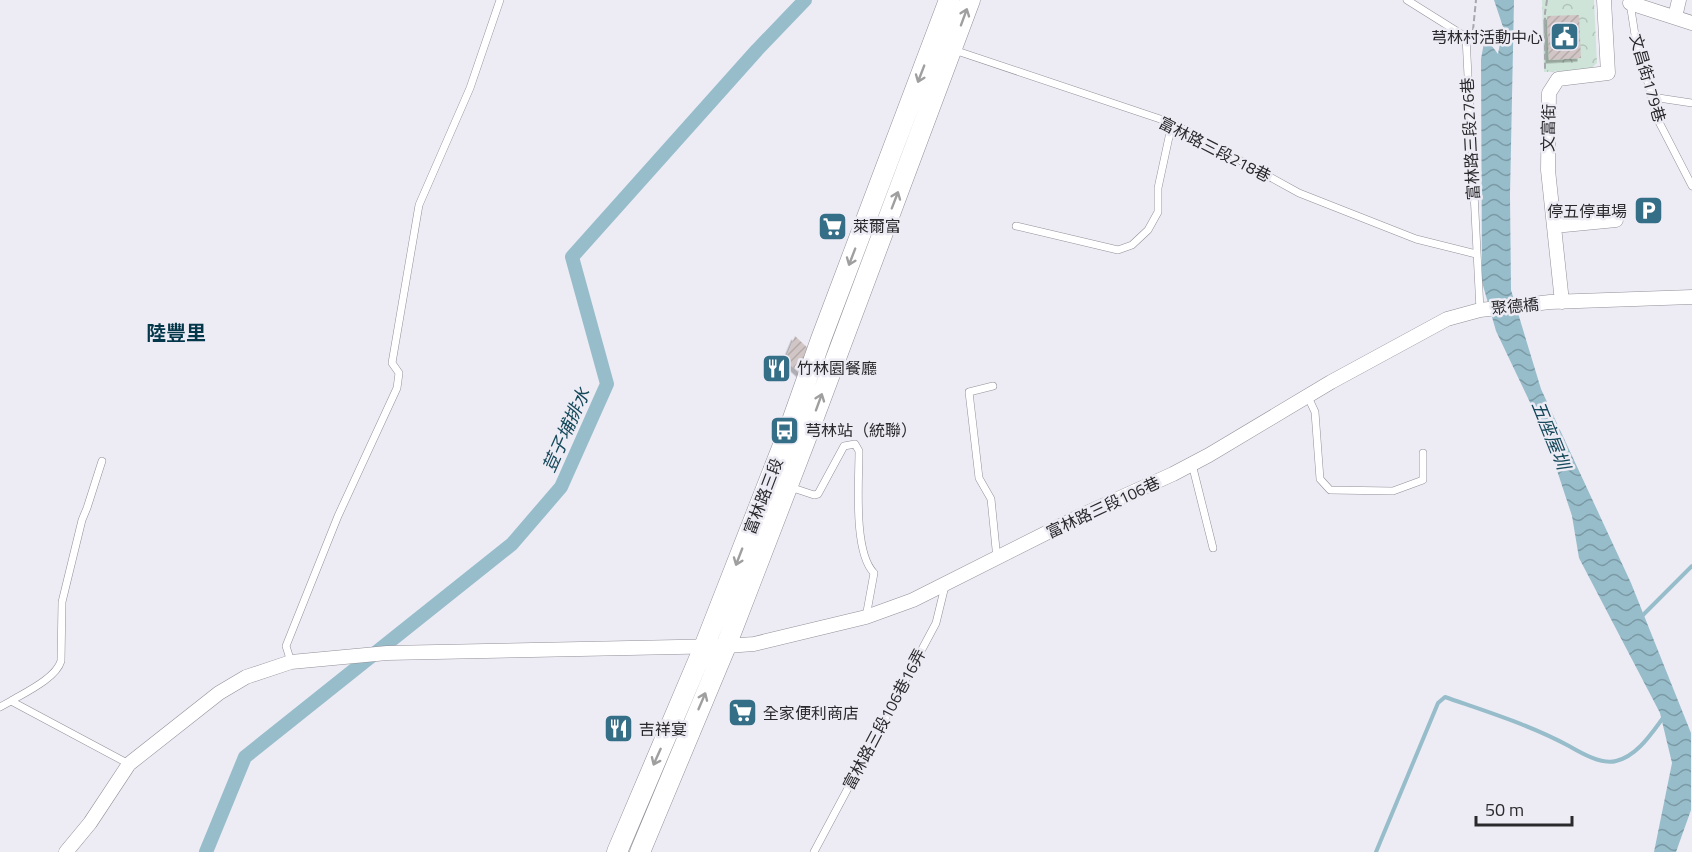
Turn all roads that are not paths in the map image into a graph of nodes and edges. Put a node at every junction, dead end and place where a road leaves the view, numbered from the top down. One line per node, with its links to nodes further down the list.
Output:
1 (500, 0): 38 (lane)
2 (949, 0): 10 (main road, 富林路三段)
3 (970, 0): 11 (main road, 富林路三段, one-way to 3)
4 (1407, 0): 19 (lane, 富林路三段276巷)
5 (1604, 0): 18 (street, 文富街)
6 (1679, 0): 8 (street)
7 (1630, 2): 8 (street); 12 (lane, 文昌街179巷)
8 (1675, 17): 9 (street)
9 (1692, 22)
10 (934, 41): 11 (lane, 富林路三段218巷); 23 (main road, 富林路三段, one-way to 23)
11 (952, 50): 14 (lane, 富林路三段218巷); 24 (main road, 富林路三段, one-way to 11)
12 (1652, 97): 13 (lane); 15 (lane, 文昌街179巷)
13 (1692, 103)
14 (1172, 123): 17 (lane); 19 (lane, 富林路三段218巷)
15 (1692, 186)
16 (1616, 220): 18 (street)
17 (1016, 226)
18 (1554, 226): 21 (street, 文富街)
19 (1476, 254): 22 (lane, 富林路三段276巷)
20 (1692, 297): 21 (street)
21 (1556, 302): 22 (street, 聚德橋)
22 (1480, 310): 26 (street, 富林路三段106巷)
23 (821, 339): 24 (street); 27 (main road, 富林路三段)
24 (839, 348): 27 (main road, 富林路三段, one-way to 24)
25 (993, 386): 33 (lane)
26 (1308, 397): 28 (lane); 30 (street, 富林路三段106巷)
27 (796, 438): 31 (main road, 富林路三段); 37 (main road, 富林路三段, one-way to 37)
28 (1423, 453)
29 (102, 461): 39 (lane)
30 (1192, 464): 32 (lane); 33 (street, 富林路三段106巷)
31 (788, 486): 35 (lane); 36 (main road, 富林路三段)
32 (1213, 548)
33 (997, 559): 34 (street, 富林路三段106巷)
34 (946, 583): 35 (street, 富林路三段106巷); 45 (lane, 富林路三段106巷16弄)
35 (866, 617): 36 (street, 富林路三段106巷)
36 (726, 646): 37 (street, 富林路三段106巷); 44 (main road, 富林路三段, one-way to 36)
37 (704, 647): 38 (street, 富林路三段106巷); 43 (main road, 富林路三段, one-way to 43)
38 (291, 662): 41 (street, 富林路三段106巷)
39 (11, 701): 40 (lane); 41 (lane)
40 (0, 707)
41 (129, 764): 42 (street, 富林路三段106巷)
42 (66, 852)
43 (617, 852)
44 (640, 852)
45 (814, 852)

